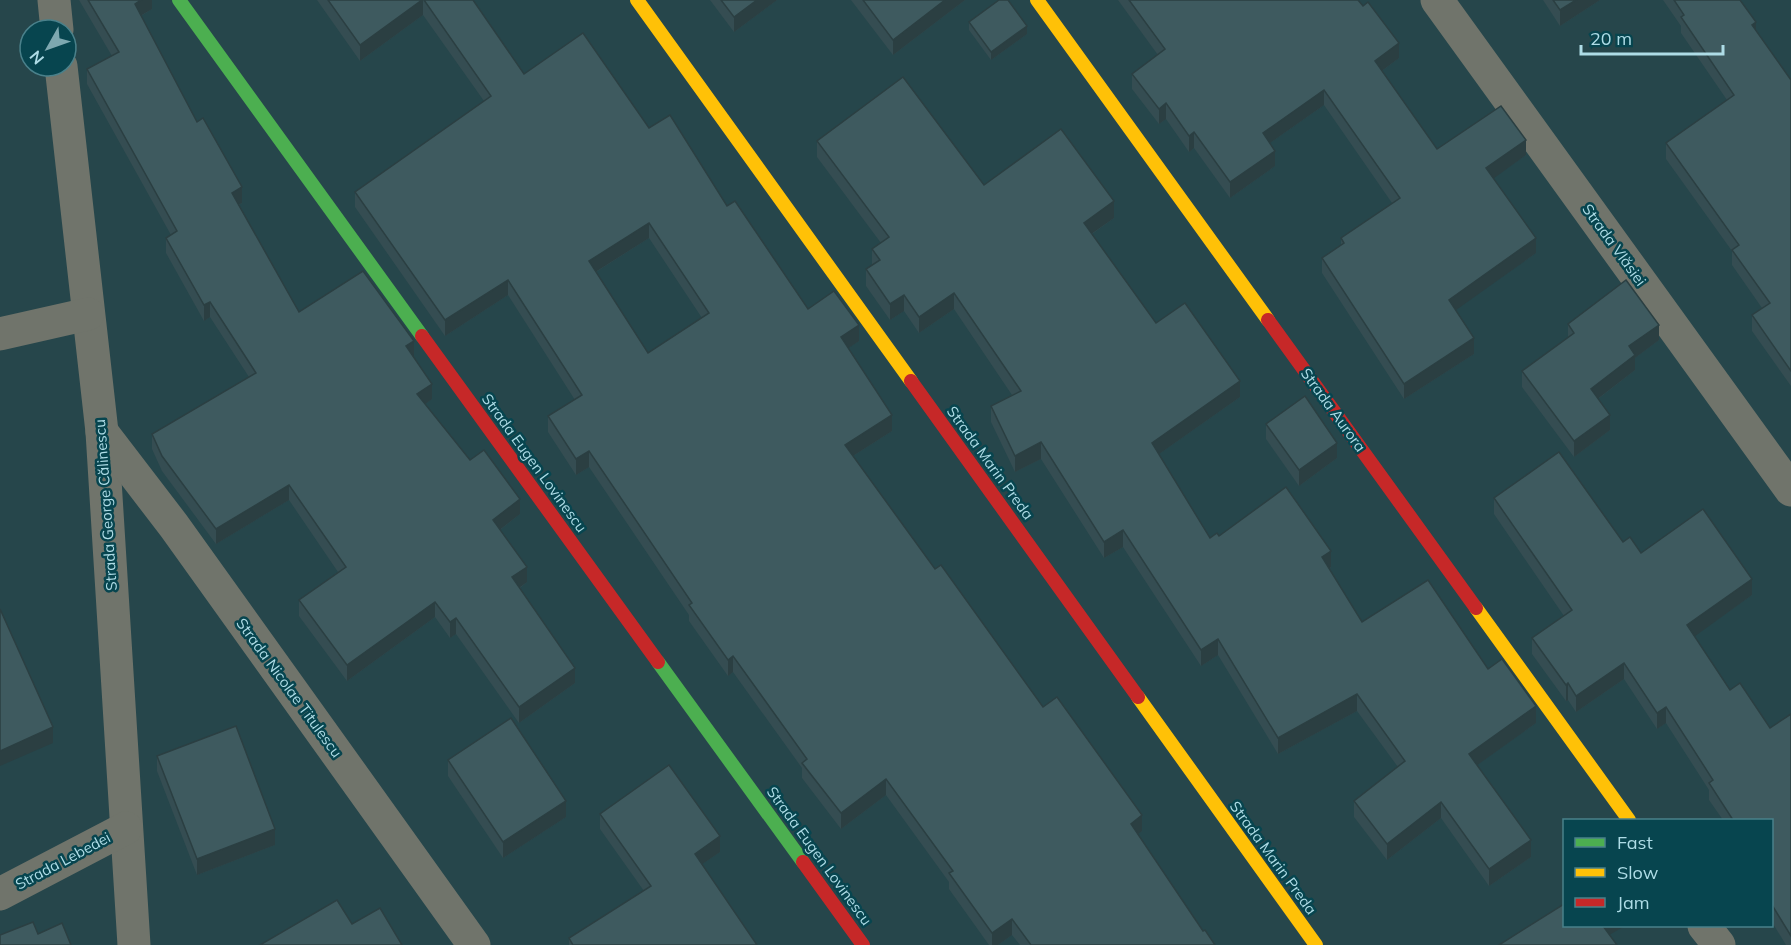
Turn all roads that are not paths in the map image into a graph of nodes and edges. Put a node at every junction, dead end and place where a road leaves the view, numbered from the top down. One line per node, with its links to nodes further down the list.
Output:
1 (54, 0): 6 (street)
2 (179, 0): 18 (street, Strada Eugen Lovinescu)
3 (637, 0): 19 (street, Strada Marin Preda)
4 (1037, 0): 12 (street, Strada Aurora)
5 (1437, 0): 11 (street, Strada Vlăsiei)
6 (56, 18)
7 (62, 78): 8 (street, Strada George Călinescu)
8 (88, 314): 9 (street); 10 (street, Strada George Călinescu)
9 (0, 334)
10 (102, 432): 13 (street, Strada George Călinescu); 17 (street, Strada Nicolae Titulescu)
11 (1791, 490)
12 (1628, 819)
13 (126, 828): 14 (street, Strada Lebedei); 16 (street, Strada George Călinescu)
14 (0, 894)
15 (1705, 927): 20 (street)
16 (134, 945)
17 (474, 945)
18 (863, 945)
19 (1316, 945)
20 (1719, 945)

